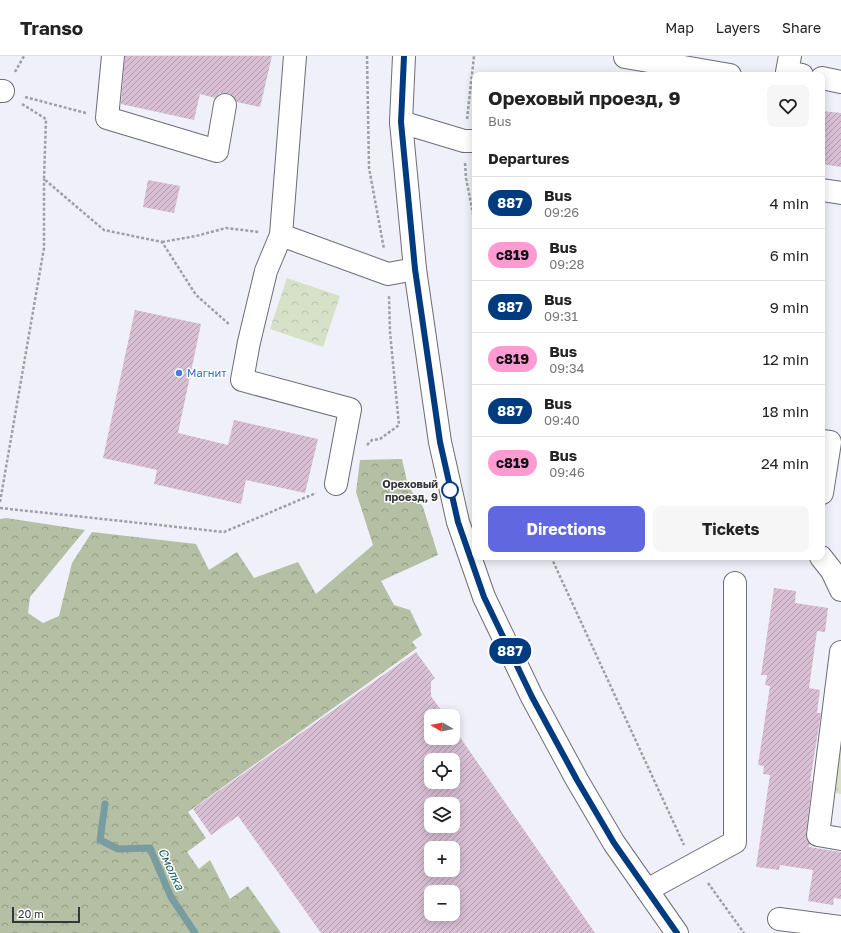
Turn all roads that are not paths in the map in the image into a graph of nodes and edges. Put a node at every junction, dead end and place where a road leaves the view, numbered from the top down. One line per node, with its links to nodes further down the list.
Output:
1 (113, 56): 10 (street)
2 (295, 56): 15 (street)
3 (404, 56): 11 (street)
4 (626, 56): 6 (street)
5 (790, 56): 7 (street)
6 (713, 72)
7 (787, 72)
8 (825, 79): 9 (street)
9 (841, 82)
10 (225, 105)
11 (401, 122): 12 (street); 16 (street)
12 (472, 141)
13 (825, 190): 14 (street)
14 (841, 193)
15 (281, 235): 16 (street); 19 (street)
16 (415, 269): 20 (street)
17 (825, 441): 18 (street)
18 (825, 474)
19 (336, 484)
20 (471, 546)
21 (475, 560): 27 (street)
22 (823, 560): 24 (street)
23 (735, 583): 27 (street)
24 (841, 590)
25 (841, 652): 26 (street)
26 (841, 839)
27 (647, 890): 30 (street)
28 (780, 919): 29 (street)
29 (841, 927)
30 (677, 933)

